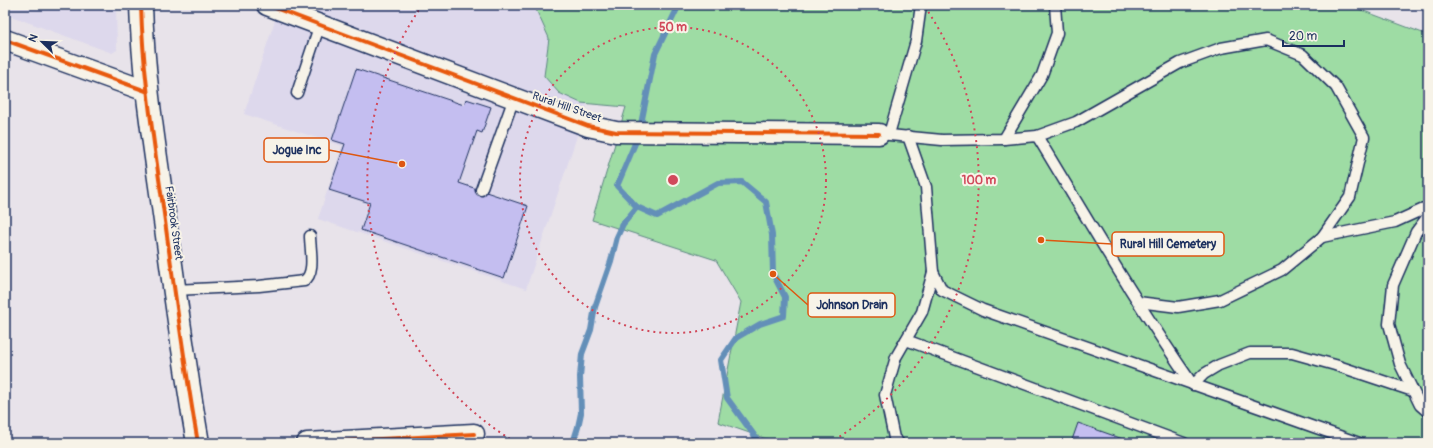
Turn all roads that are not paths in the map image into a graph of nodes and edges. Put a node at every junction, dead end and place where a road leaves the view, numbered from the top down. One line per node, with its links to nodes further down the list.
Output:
1 (141, 5): 7 (street, Fairbrook Street)
2 (267, 5): 5 (street, Rural Hill Street)
3 (921, 5): 10 (lane)
4 (1056, 5): 13 (lane)
5 (320, 24): 8 (lane); 9 (street, Rural Hill Street)
6 (5, 40): 7 (street)
7 (146, 91): 20 (street, Fairbrook Street)
8 (297, 93)
9 (514, 98): 10 (street, Rural Hill Street); 14 (lane)
10 (884, 134): 11 (lane)
11 (908, 136): 13 (lane); 19 (lane)
12 (1037, 136): 13 (lane); 18 (lane); 21 (lane)
13 (1004, 139)
14 (481, 190)
15 (1428, 207): 18 (lane)
16 (1428, 216): 24 (lane)
17 (310, 236): 20 (lane)
18 (1322, 237): 21 (lane)
19 (933, 272): 22 (lane); 23 (lane)
20 (174, 290): 27 (street, Fairbrook Street)
21 (1138, 302): 23 (lane)
22 (906, 340): 29 (lane); 30 (lane)
23 (1193, 385): 24 (lane); 31 (lane)
24 (1413, 391): 25 (lane)
25 (1428, 412)
26 (474, 434): 28 (street)
27 (198, 443)
28 (307, 443)
29 (899, 443)
30 (1184, 443)
31 (1359, 443)

